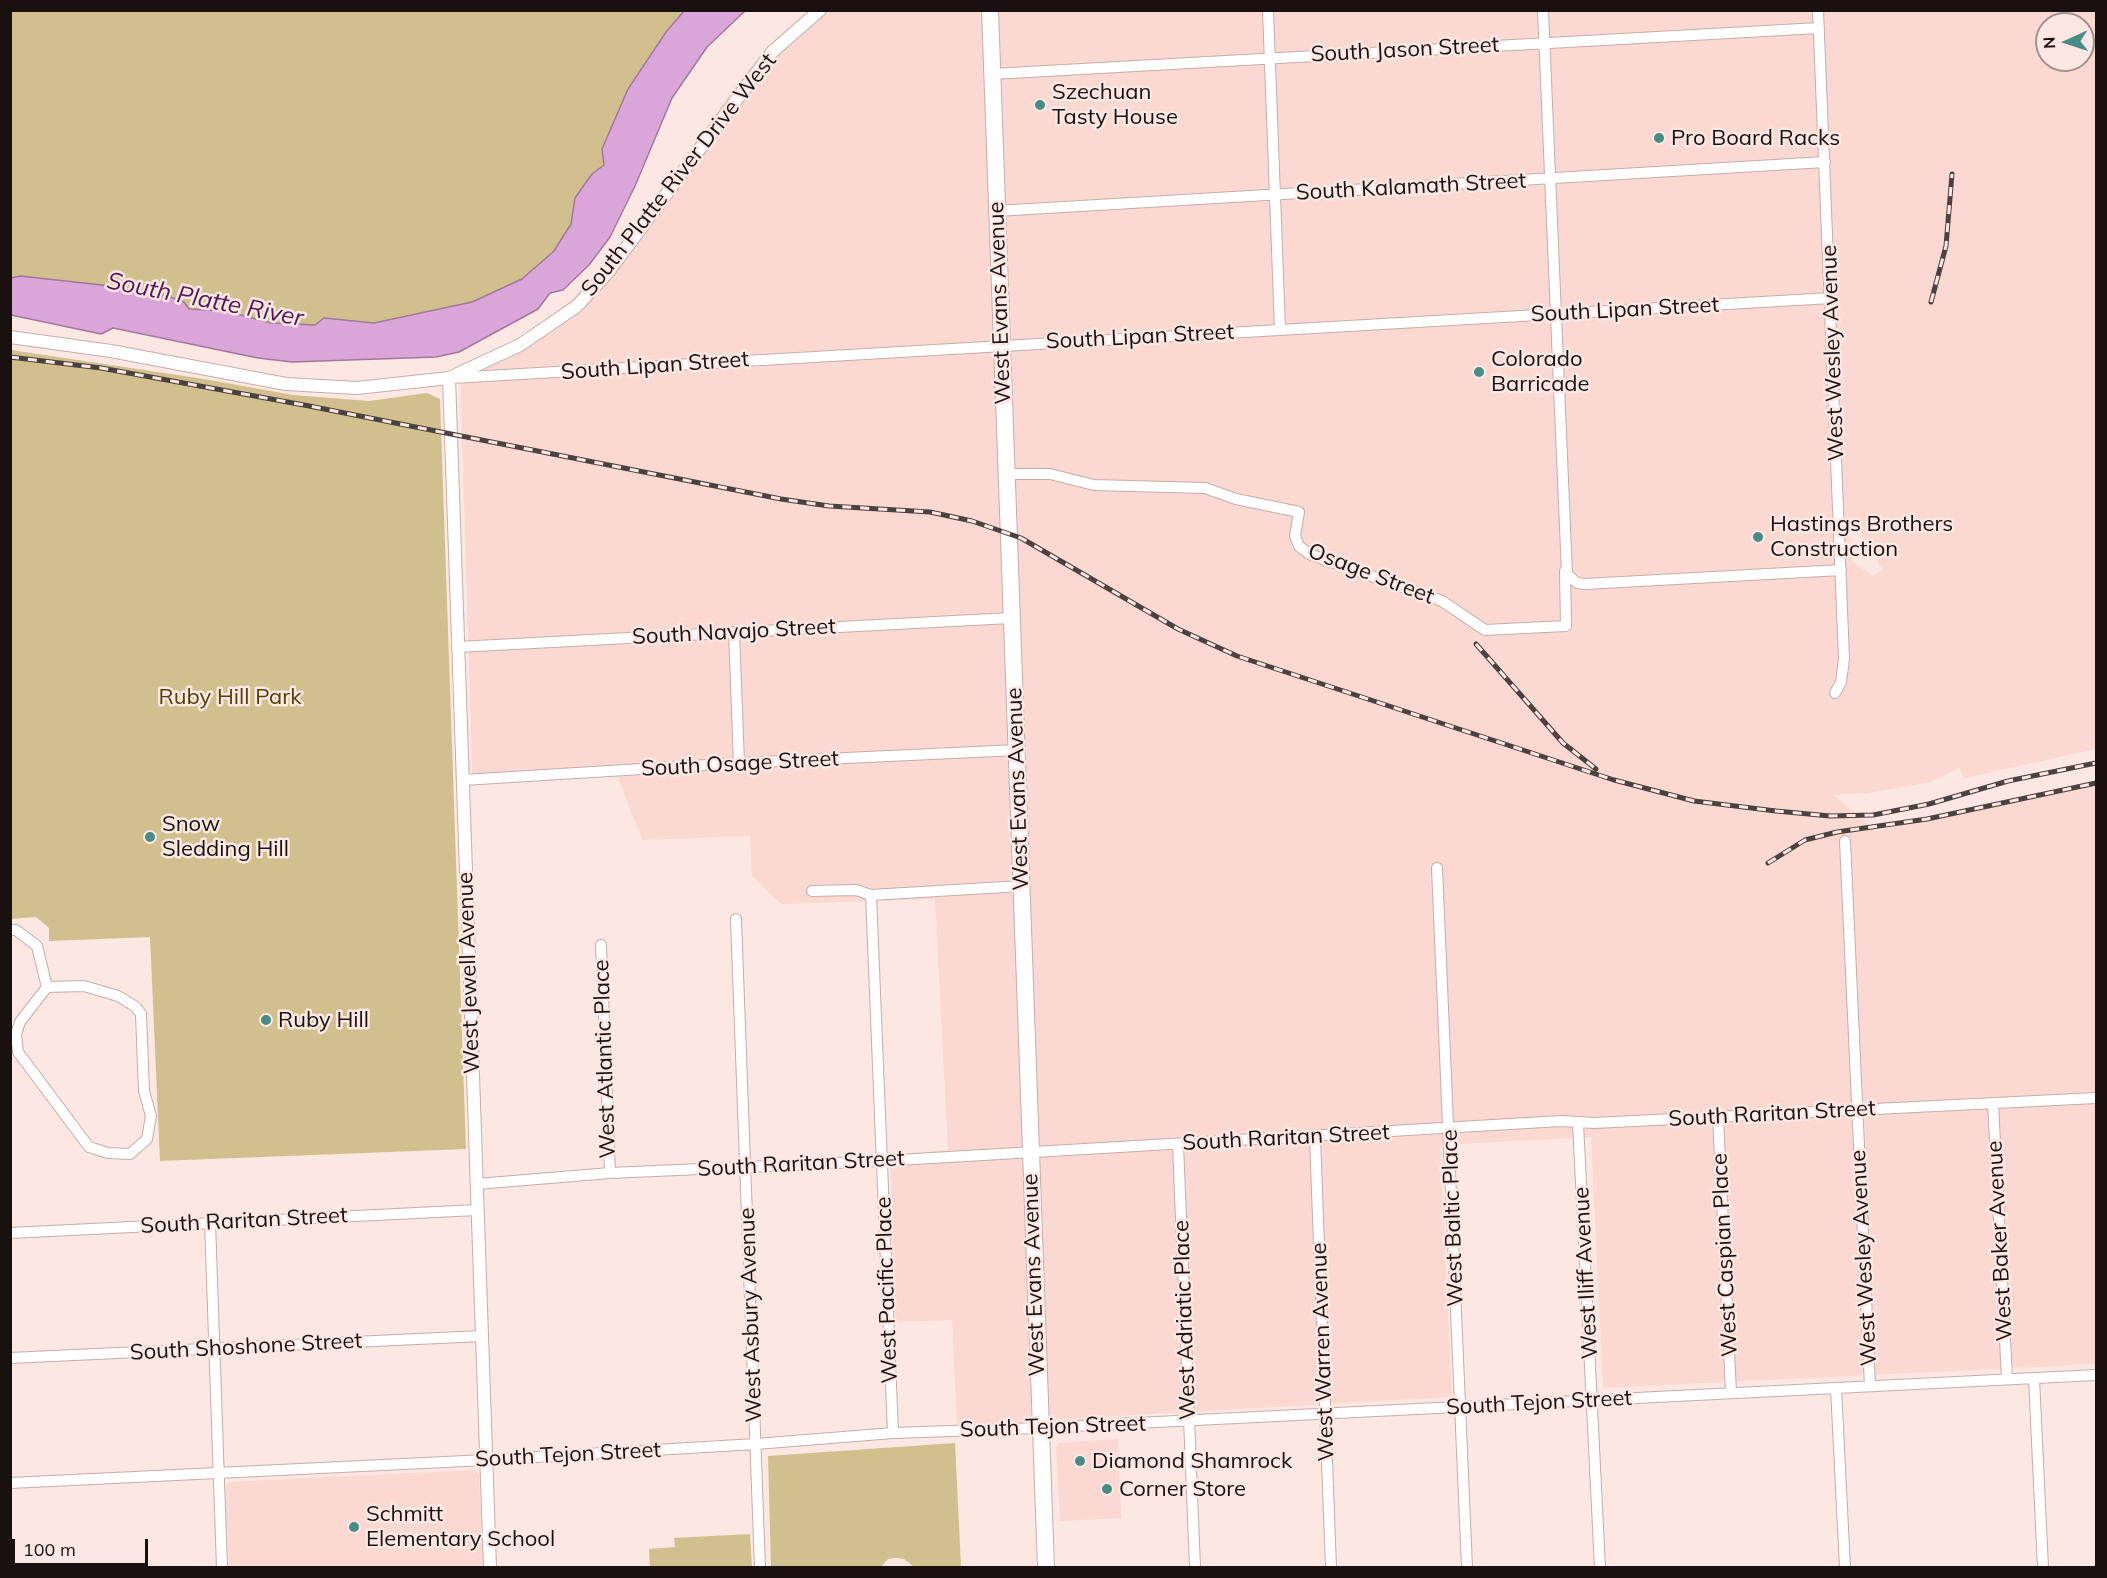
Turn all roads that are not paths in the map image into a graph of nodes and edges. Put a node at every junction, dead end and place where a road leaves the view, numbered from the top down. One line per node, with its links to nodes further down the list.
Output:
1 (820, 10): 19 (street, South Platte River Drive West)
2 (990, 10): 9 (main road, West Evans Avenue)
3 (1268, 10): 8 (street)
4 (1543, 10): 7 (street)
5 (1818, 10): 6 (street, West Wesley Avenue)
6 (1819, 28): 7 (street, South Jason Street); 10 (street, West Wesley Avenue)
7 (1545, 43): 8 (street, South Jason Street); 11 (street)
8 (1270, 58): 9 (street, South Jason Street); 12 (street)
9 (992, 74): 13 (main road, West Evans Avenue)
10 (1825, 162): 11 (street, South Kalamath Street); 14 (street, West Wesley Avenue)
11 (1550, 178): 12 (street, South Kalamath Street); 15 (street)
12 (1274, 195): 13 (street, South Kalamath Street); 16 (street)
13 (996, 210): 18 (main road, West Evans Avenue)
14 (1831, 298): 15 (street, South Lipan Street); 22 (street, West Wesley Avenue)
15 (1555, 315): 16 (street, South Lipan Street); 21 (street)
16 (1280, 329): 18 (street, South Lipan Street)
17 (10, 337): 19 (street, South Platte River Drive West)
18 (1002, 344): 19 (street, South Lipan Street); 20 (main road, West Evans Avenue)
19 (449, 378): 25 (street, West Jewell Avenue)
20 (1006, 474): 21 (street, Osage Street); 23 (main road, West Evans Avenue)
21 (1565, 569): 22 (street)
22 (1841, 570): 26 (street, West Wesley Avenue)
23 (1011, 618): 24 (street, South Navajo Street); 27 (main road, West Evans Avenue)
24 (734, 632): 25 (street, South Navajo Street); 28 (street)
25 (457, 647): 29 (street, West Jewell Avenue)
26 (1835, 693)
27 (1017, 750): 28 (street, South Osage Street); 32 (main road, West Evans Avenue)
28 (739, 763): 29 (street, South Osage Street)
29 (463, 780): 51 (street, West Jewell Avenue)
30 (1845, 841): 41 (street, West Wesley Avenue)
31 (1437, 868): 44 (street, West Baltic Place)
32 (1021, 886): 34 (street); 47 (main road, West Evans Avenue)
33 (812, 891): 34 (street)
34 (870, 896): 48 (street, West Pacific Place)
35 (736, 919): 49 (street, West Asbury Avenue)
36 (10, 930): 38 (street)
37 (601, 945): 50 (street, West Atlantic Place)
38 (47, 987): 38 (street)
39 (2097, 1098): 40 (street, South Raritan Street)
40 (1993, 1103): 41 (street, South Raritan Street); 60 (street, West Baker Avenue)
41 (1857, 1110): 42 (street, South Raritan Street); 61 (street, West Wesley Avenue)
42 (1718, 1117): 43 (street, South Raritan Street); 63 (street, West Caspian Place)
43 (1578, 1123): 44 (street, South Raritan Street); 64 (street, West Iliff Avenue)
44 (1450, 1128): 45 (street, South Raritan Street); 65 (street, West Baltic Place)
45 (1315, 1137): 46 (street, South Raritan Street); 66 (street, West Warren Avenue)
46 (1178, 1144): 47 (street, South Raritan Street); 67 (street, West Adriatic Place)
47 (1029, 1152): 48 (street, South Raritan Street); 68 (main road, West Evans Avenue)
48 (881, 1161): 49 (street, South Raritan Street); 69 (street, West Pacific Place)
49 (746, 1167): 50 (street, South Raritan Street); 70 (street, West Asbury Avenue)
50 (610, 1173): 51 (street, South Raritan Street)
51 (477, 1184): 52 (street, West Jewell Avenue)
52 (477, 1210): 53 (street, South Raritan Street); 55 (street, West Jewell Avenue)
53 (210, 1222): 54 (street, South Raritan Street); 56 (street)
54 (10, 1233)
55 (482, 1336): 56 (street, South Shoshone Street); 71 (street, West Jewell Avenue)
56 (216, 1349): 57 (street, South Shoshone Street); 72 (street)
57 (10, 1358)
58 (2097, 1375): 59 (street, South Tejon Street)
59 (2034, 1378): 60 (street, South Tejon Street); 83 (street)
60 (2007, 1379): 61 (street, South Tejon Street)
61 (1870, 1386): 62 (street, South Tejon Street)
62 (1836, 1388): 63 (street, South Tejon Street); 82 (street, West Wesley Avenue)
63 (1731, 1393): 64 (street, South Tejon Street)
64 (1592, 1400): 65 (street, South Tejon Street); 81 (street, West Iliff Avenue)
65 (1461, 1407): 66 (street, South Tejon Street); 80 (street, West Baltic Place)
66 (1325, 1414): 67 (street, South Tejon Street); 79 (street, West Warren Avenue)
67 (1189, 1420): 68 (street, South Tejon Street); 78 (street, West Adriatic Place)
68 (1040, 1428): 69 (street, South Tejon Street); 77 (main road, West Evans Avenue)
69 (893, 1433): 70 (street, South Tejon Street)
70 (756, 1444): 71 (street, South Tejon Street); 76 (street, West Asbury Avenue)
71 (486, 1460): 72 (street, South Tejon Street); 75 (street, West Jewell Avenue)
72 (220, 1474): 73 (street, South Tejon Street); 74 (street)
73 (10, 1483)
74 (222, 1568)
75 (490, 1568)
76 (760, 1568)
77 (1046, 1568)
78 (1196, 1568)
79 (1331, 1568)
80 (1467, 1568)
81 (1600, 1568)
82 (1845, 1568)
83 (2043, 1568)

